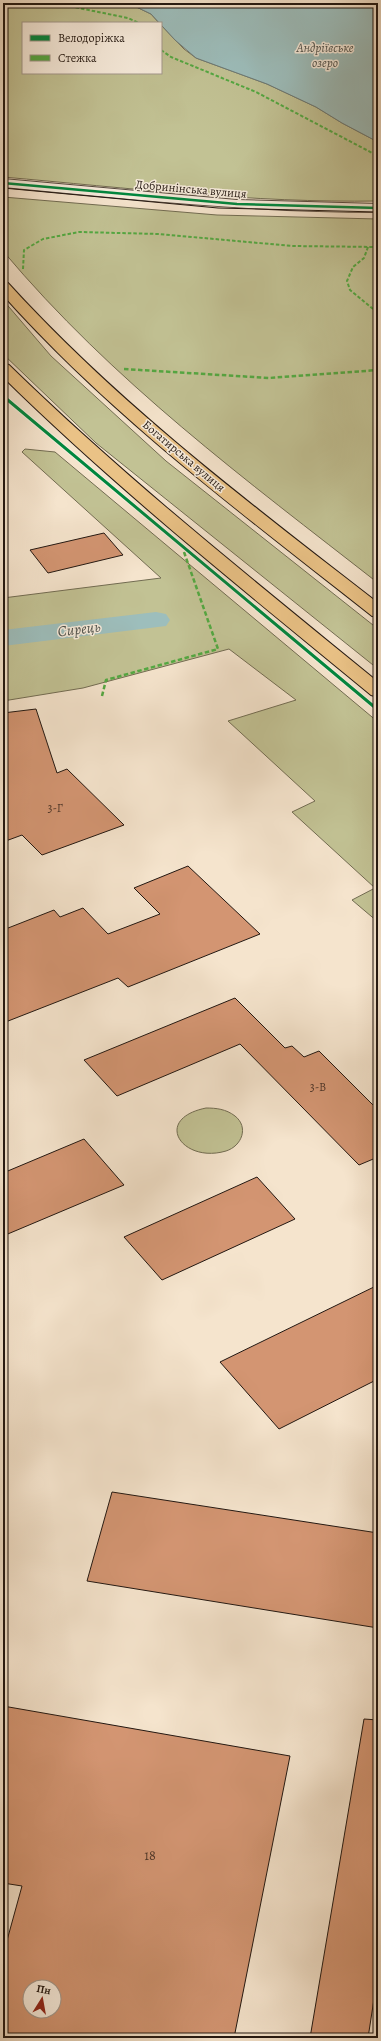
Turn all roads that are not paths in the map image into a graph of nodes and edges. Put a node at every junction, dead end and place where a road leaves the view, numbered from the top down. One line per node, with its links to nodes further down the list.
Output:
1 (3, 183): 2 (street, Добринінська вулиця)
2 (378, 208)
3 (3, 286): 5 (main road, Богатирська вулиця)
4 (3, 368): 6 (main road)
5 (378, 612)
6 (378, 691)

